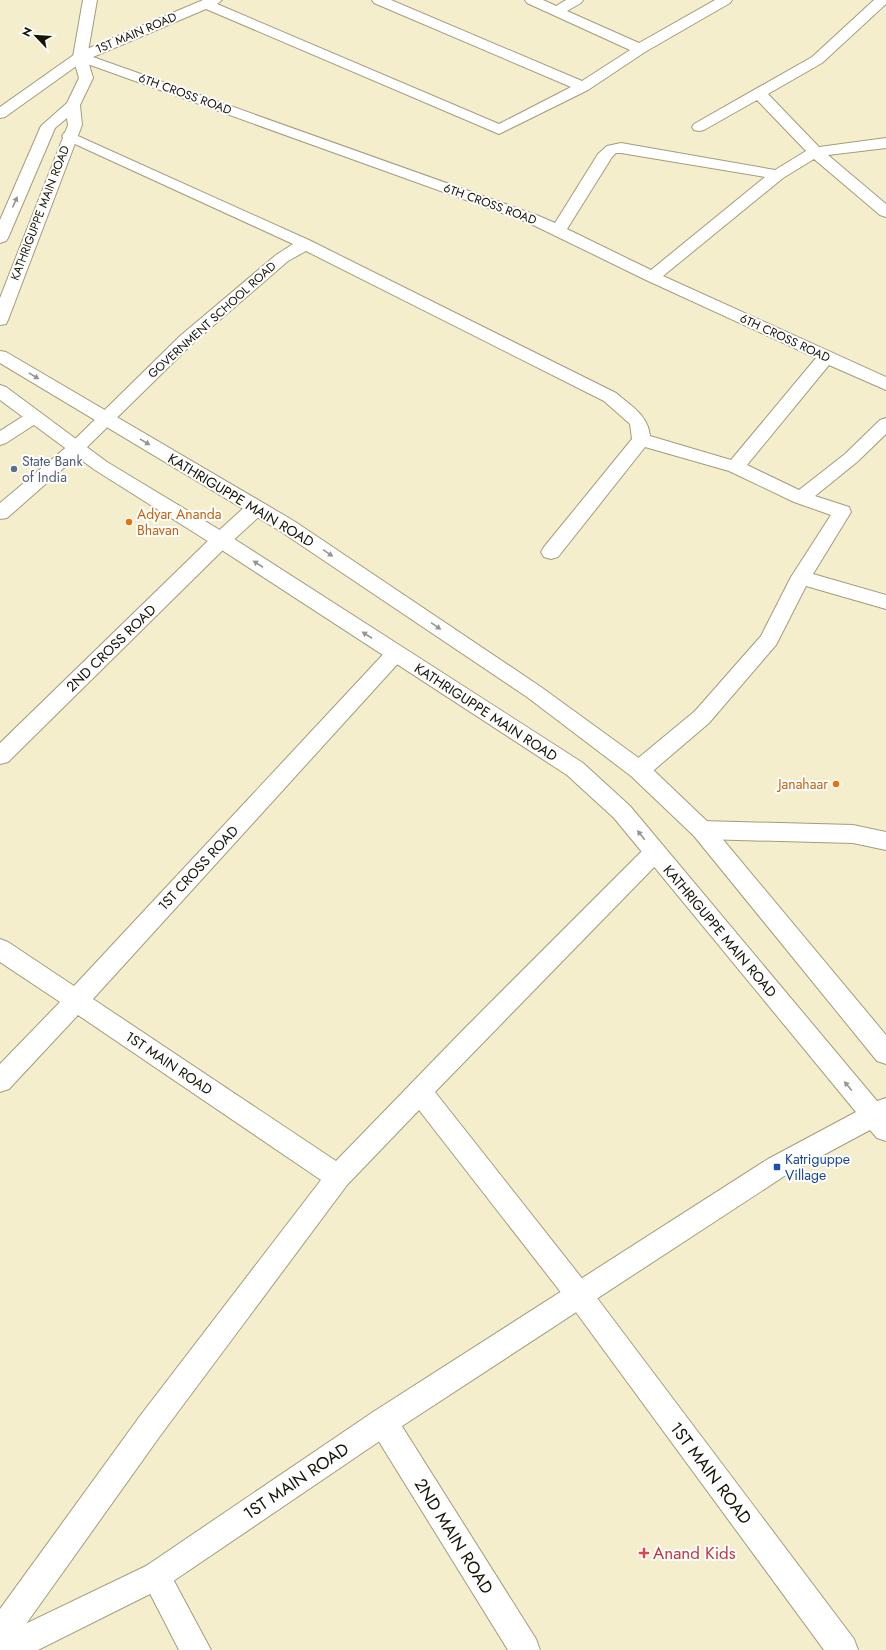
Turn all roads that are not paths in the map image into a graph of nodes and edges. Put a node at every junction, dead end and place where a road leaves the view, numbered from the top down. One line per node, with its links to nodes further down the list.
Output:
1 (90, 0): 10 (street, KATHRIGUPPE MAIN ROAD)
2 (379, 0): 11 (street)
3 (532, 0): 8 (street)
4 (576, 0): 8 (street)
5 (725, 0): 9 (street)
6 (882, 0): 12 (street)
7 (210, 2): 10 (street, 1ST MAIN ROAD); 11 (street)
8 (556, 11): 9 (street)
9 (640, 49): 11 (street)
10 (80, 57): 13 (street, KATHRIGUPPE MAIN ROAD); 14 (street, 1ST MAIN ROAD); 21 (street, 6TH CROSS ROAD)
11 (583, 87)
12 (759, 93): 15 (street); 18 (street)
13 (73, 105): 16 (street, KATHRIGUPPE MAIN ROAD); 22 (street, KATHRIGUPPE MAIN ROAD, one-way to 13)
14 (0, 114)
15 (699, 127)
16 (69, 136): 23 (street); 25 (street, KATHRIGUPPE MAIN ROAD)
17 (886, 143): 18 (street)
18 (815, 152): 19 (street); 20 (street)
19 (778, 175): 21 (street); 24 (street)
20 (886, 212)
21 (558, 231): 24 (street, 6TH CROSS ROAD)
22 (0, 238)
23 (305, 244): 31 (street, GOVERNMENT SCHOOL ROAD); 34 (street)
24 (652, 277): 27 (street, 6TH CROSS ROAD)
25 (0, 320)
26 (0, 356): 31 (street, KATHRIGUPPE MAIN ROAD, one-way to 31)
27 (826, 357): 28 (street, 6TH CROSS ROAD); 36 (street)
28 (886, 384)
29 (0, 391): 30 (street, KATHRIGUPPE MAIN ROAD)
30 (34, 417): 33 (street); 35 (street, KATHRIGUPPE MAIN ROAD)
31 (105, 418): 35 (street, GOVERNMENT SCHOOL ROAD); 38 (street, KATHRIGUPPE MAIN ROAD, one-way to 38)
32 (886, 424): 37 (street)
33 (0, 439)
34 (641, 440): 36 (street); 41 (street)
35 (76, 448): 39 (street, GOVERNMENT SCHOOL ROAD); 40 (street, KATHRIGUPPE MAIN ROAD)
36 (735, 467): 37 (street)
37 (801, 498): 42 (street)
38 (256, 508): 40 (street, 2ND CROSS ROAD); 46 (street, KATHRIGUPPE MAIN ROAD, one-way to 46)
39 (0, 512)
40 (221, 540): 44 (street, KATHRIGUPPE MAIN ROAD, one-way to 40); 45 (street, 2ND CROSS ROAD)
41 (551, 552)
42 (801, 577): 43 (street); 46 (street)
43 (886, 602)
44 (396, 654): 49 (street, KATHRIGUPPE MAIN ROAD, one-way to 44); 51 (street, 1ST CROSS ROAD)
45 (0, 756)
46 (639, 770): 47 (street, KATHRIGUPPE MAIN ROAD)
47 (702, 830): 48 (street); 52 (street, KATHRIGUPPE MAIN ROAD)
48 (886, 841)
49 (655, 852): 54 (street); 55 (street, KATHRIGUPPE MAIN ROAD, one-way to 49)
50 (0, 949): 51 (street, 1ST MAIN ROAD)
51 (76, 1001): 53 (street, 1ST CROSS ROAD); 56 (street, 1ST MAIN ROAD)
52 (886, 1053)
53 (0, 1082)
54 (420, 1092): 56 (street); 57 (street)
55 (882, 1118): 57 (street, 1ST MAIN ROAD)
56 (338, 1177): 60 (street)
57 (579, 1295): 58 (street, 1ST MAIN ROAD); 64 (street, 1ST MAIN ROAD)
58 (383, 1422): 59 (street, 1ST MAIN ROAD); 63 (street, 2ND MAIN ROAD)
59 (156, 1576): 61 (street, 1ST MAIN ROAD); 62 (street)
60 (0, 1634)
61 (5, 1650)
62 (196, 1650)
63 (525, 1650)
64 (842, 1650)

